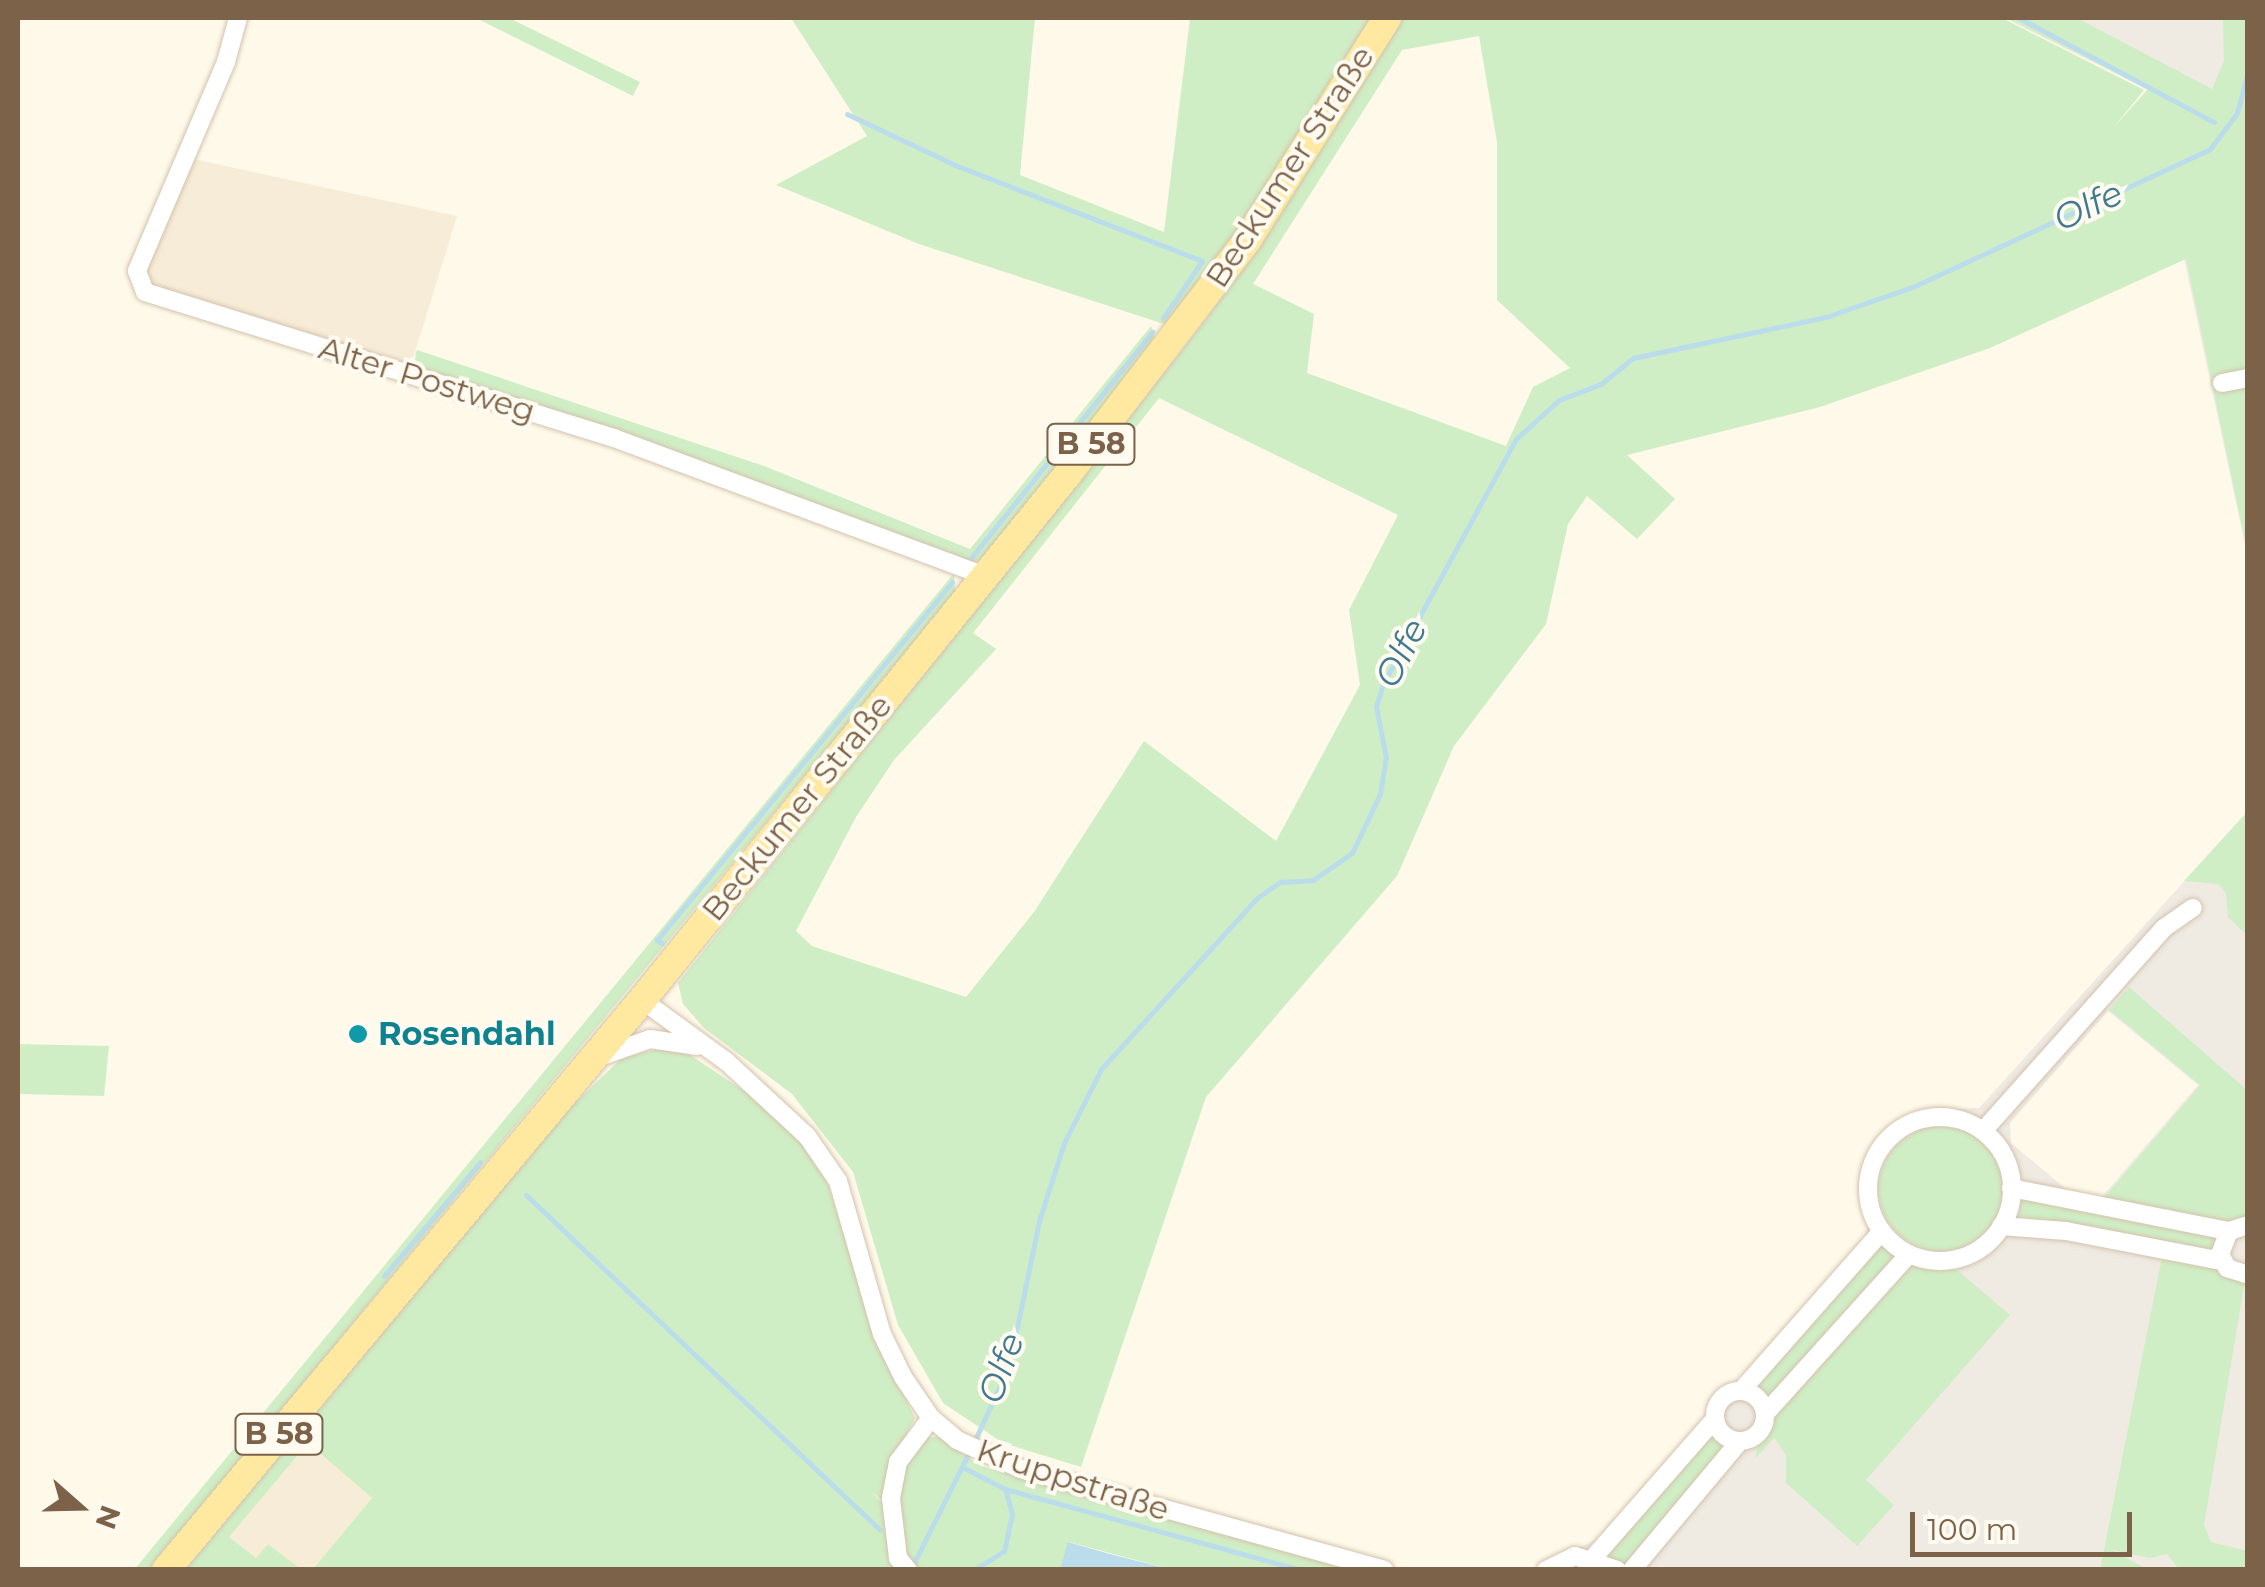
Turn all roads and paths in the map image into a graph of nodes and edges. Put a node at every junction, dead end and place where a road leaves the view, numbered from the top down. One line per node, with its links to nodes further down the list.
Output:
1 (238, 18): 5 (street, Alter Postweg)
2 (1387, 18): 5 (main road, Beckumer Straße / B 58)
3 (2248, 378): 4 (street)
4 (2222, 382)
5 (985, 576): 7 (main road, Beckumer Straße / B 58)
6 (2193, 908): 10 (street)
7 (642, 1000): 8 (street, Kruppstraße); 9 (main road, Beckumer Straße / B 58)
8 (707, 1048): 9 (street); 21 (street, Kruppstraße)
9 (582, 1068): 26 (main road, Beckumer Straße / B 58)
10 (1983, 1132): 11 (street); 15 (street)
11 (2012, 1188): 13 (street); 14 (street)
12 (2248, 1225): 14 (street)
13 (2001, 1226): 16 (street); 17 (street)
14 (2228, 1231): 17 (street)
15 (1882, 1232): 16 (street); 19 (street)
16 (1909, 1254): 20 (street)
17 (2222, 1262): 18 (street)
18 (2248, 1275)
19 (1741, 1391): 20 (street); 22 (street)
20 (1765, 1414): 23 (street)
21 (931, 1418): 25 (street); 27 (street, Kruppstraße)
22 (1716, 1419): 23 (street); 24 (street)
23 (1740, 1441): 30 (street)
24 (1594, 1557): 28 (street); 29 (street)
25 (907, 1568)
26 (166, 1570)
27 (1384, 1570)
28 (1546, 1570)
29 (1618, 1570)
30 (1632, 1570)

